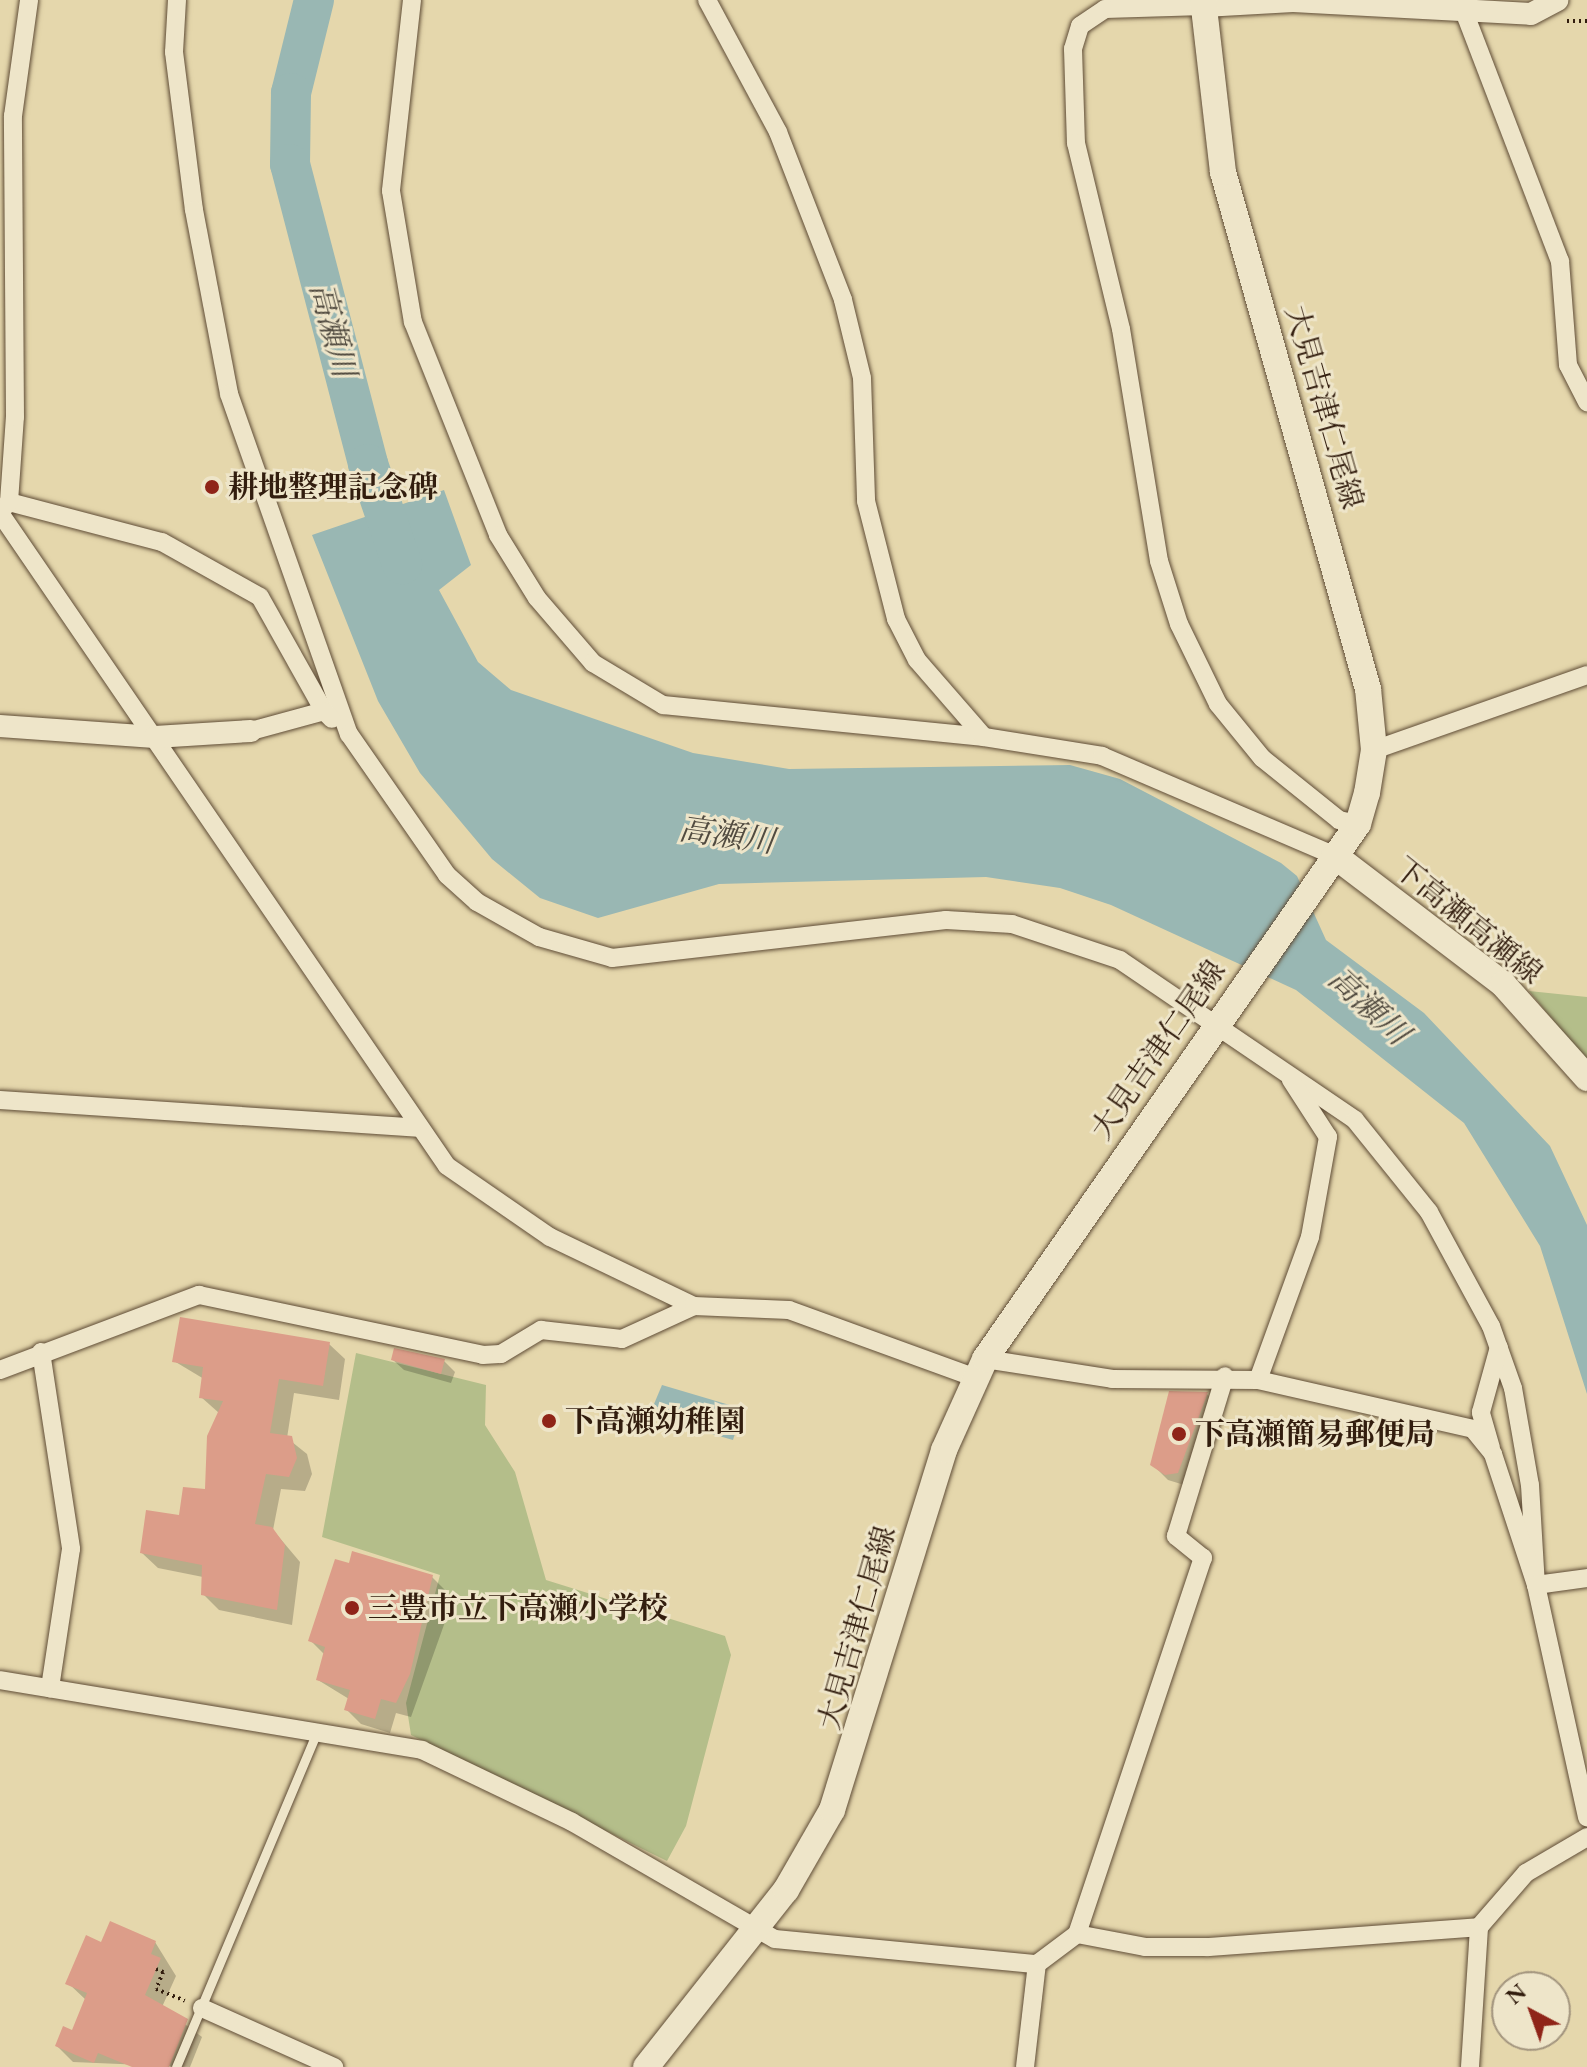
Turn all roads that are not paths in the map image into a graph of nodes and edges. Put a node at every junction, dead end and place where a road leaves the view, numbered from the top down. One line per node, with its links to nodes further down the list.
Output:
1 (29, 0): 8 (street)
2 (177, 0): 15 (street)
3 (412, 0): 17 (street)
4 (707, 0): 17 (street)
5 (1557, 0): 7 (street)
6 (1203, 3): 7 (street); 18 (main road, 大見吉津仁尾線); 19 (street)
7 (1465, 14): 9 (street)
8 (7, 104): 10 (street)
9 (1587, 402)
10 (3, 509): 12 (street); 16 (street)
11 (1587, 675): 18 (street)
12 (324, 711): 14 (street); 15 (street)
13 (0, 726): 16 (street)
14 (251, 731): 16 (street)
15 (349, 734): 21 (street)
16 (155, 737): 25 (street)
17 (984, 737): 20 (street)
18 (1374, 750): 19 (main road, 大見吉津仁尾線)
19 (1358, 824): 20 (main road, 大見吉津仁尾線)
20 (1335, 856): 21 (main road, 大見吉津仁尾線); 23 (main road, 下高瀬高瀬線)
21 (1214, 1023): 22 (street); 29 (main road, 大見吉津仁尾線)
22 (1284, 1069): 27 (street); 32 (street)
23 (1587, 1078)
24 (0, 1100): 25 (street)
25 (418, 1128): 26 (street)
26 (694, 1306): 28 (street); 29 (street)
27 (1499, 1347): 33 (street); 35 (street)
28 (41, 1352): 30 (street); 37 (street)
29 (980, 1368): 31 (street); 41 (main road, 大見吉津仁尾線)
30 (0, 1370)
31 (1225, 1376): 32 (street); 43 (street)
32 (1258, 1380): 33 (street)
33 (1493, 1454): 35 (street)
34 (1587, 1578): 35 (street)
35 (1536, 1585): 39 (street)
36 (0, 1680): 37 (street)
37 (50, 1688): 38 (street)
38 (317, 1731): 41 (street); 45 (lane)
39 (1587, 1817)
40 (1587, 1837): 42 (street)
41 (757, 1926): 44 (street); 48 (main road, 大見吉津仁尾線)
42 (1479, 1927): 43 (street); 50 (street)
43 (1077, 1934): 44 (street)
44 (1037, 1964): 49 (street)
45 (202, 2008): 46 (lane); 47 (street)
46 (176, 2067)
47 (334, 2067)
48 (646, 2067)
49 (1025, 2067)
50 (1470, 2067)

